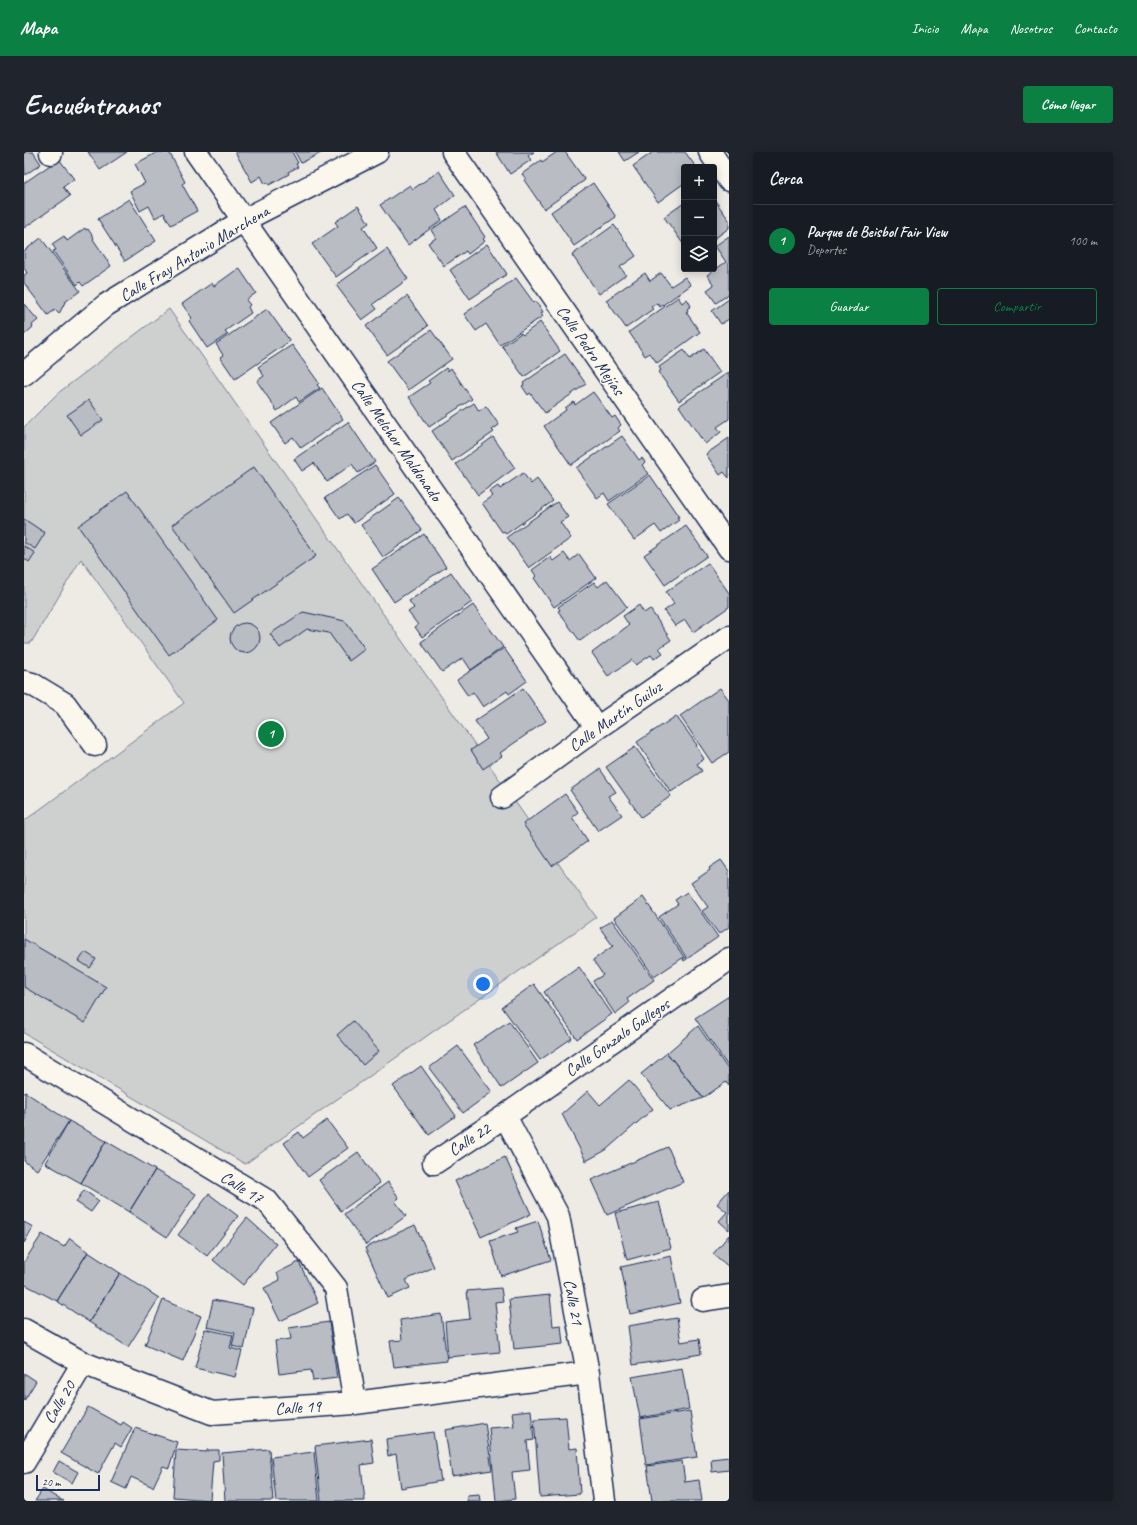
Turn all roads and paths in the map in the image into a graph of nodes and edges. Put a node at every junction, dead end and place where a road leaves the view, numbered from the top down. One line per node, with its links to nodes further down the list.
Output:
1 (196, 152): 6 (street, Calle Melchor Maldonado)
2 (377, 152): 6 (street, Calle Fray Antonio Marchena)
3 (453, 152): 8 (street, Calle Pedro Mejías)
4 (710, 152): 5 (street)
5 (729, 180)
6 (244, 220): 7 (street, Calle Fray Antonio Marchena); 11 (street, Calle Melchor Maldonado)
7 (24, 374)
8 (729, 548)
9 (729, 637): 11 (street, Calle Martín Guiluz)
10 (24, 682): 12 (street)
11 (597, 728): 13 (street, Calle Martín Guiluz)
12 (95, 745)
13 (502, 797)
14 (729, 959): 16 (street, Calle Gonzalo Gallegos)
15 (24, 1054): 23 (street, Calle 17)
16 (505, 1116): 17 (street, Calle 22); 22 (street, Calle 21)
17 (434, 1162)
18 (729, 1296): 19 (street)
19 (703, 1300)
20 (24, 1330): 21 (street, Calle 19)
21 (82, 1363): 23 (street, Calle 19); 24 (street, Calle 20)
22 (588, 1373): 23 (street, Calle 19); 25 (street, Calle 21)
23 (355, 1403)
24 (24, 1462)
25 (604, 1501)

